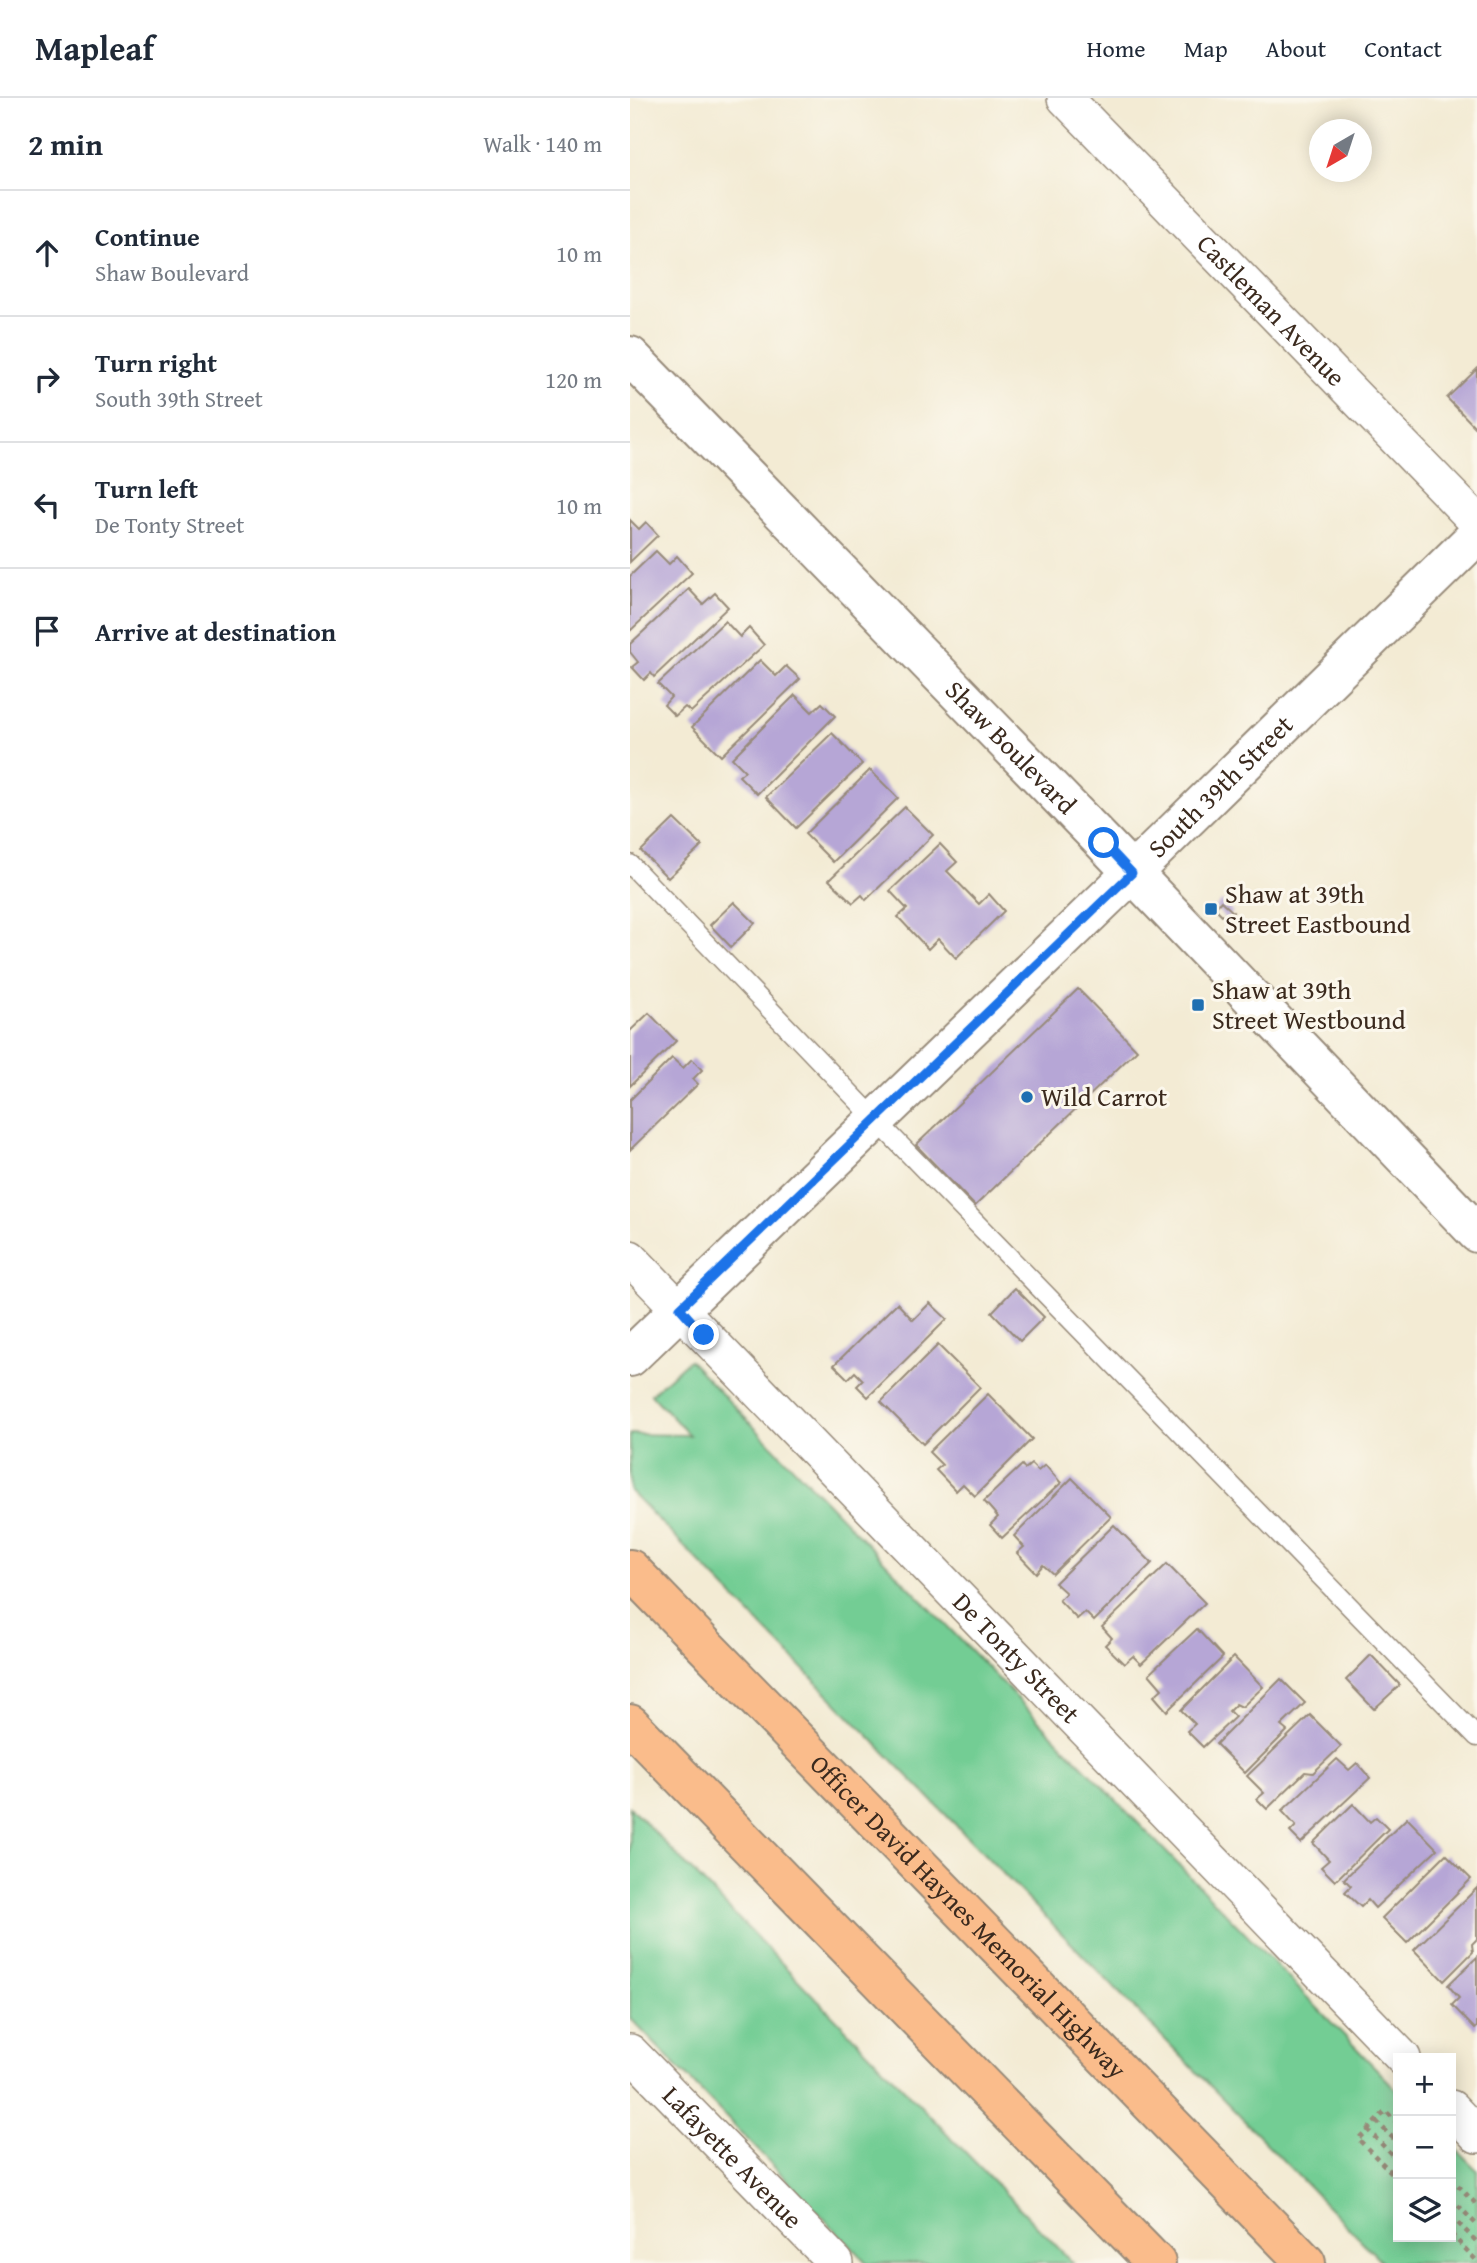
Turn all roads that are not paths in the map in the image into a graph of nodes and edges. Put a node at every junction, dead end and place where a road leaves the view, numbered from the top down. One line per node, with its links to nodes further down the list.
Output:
1 (1065, 98): 3 (street, Castleman Avenue)
2 (630, 356): 6 (street, Shaw Boulevard)
3 (1477, 522)
4 (1477, 536): 6 (street, South 39th Street)
5 (630, 864): 7 (lane)
6 (1132, 873): 7 (street, South 39th Street); 8 (street, Shaw Boulevard)
7 (876, 1120): 10 (street, South 39th Street); 14 (lane)
8 (1477, 1233)
9 (630, 1258): 10 (street, De Tonty Street)
10 (680, 1308): 11 (street, South 39th Street); 16 (street, De Tonty Street)
11 (630, 1357)
12 (630, 1569): 21 (highway, Officer David Haynes Memorial Highway)
13 (630, 1724): 20 (highway)
14 (1477, 1737)
15 (630, 2052): 19 (street, Lafayette Avenue)
16 (1398, 2053)
17 (1456, 2113): 18 (street)
18 (1477, 2135)
19 (836, 2263)
20 (1156, 2263)
21 (1306, 2263)

